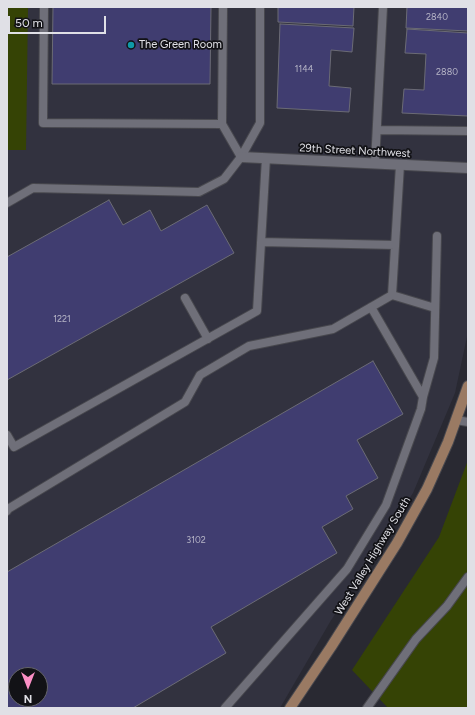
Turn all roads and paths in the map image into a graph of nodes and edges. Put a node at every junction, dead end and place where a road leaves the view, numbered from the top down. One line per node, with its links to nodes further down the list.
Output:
1 (44, 7): 5 (lane)
2 (223, 7): 5 (lane)
3 (260, 7): 8 (lane)
4 (383, 7): 6 (lane)
5 (222, 124): 8 (lane)
6 (377, 130): 7 (lane); 10 (lane)
7 (468, 131)
8 (241, 157): 9 (street, 29th Street Northwest); 13 (lane)
9 (266, 158): 10 (street, 29th Street Northwest); 15 (lane)
10 (375, 163): 11 (street, 29th Street Northwest)
11 (400, 165): 12 (street, 29th Street Northwest); 16 (lane)
12 (468, 168)
13 (7, 203)
14 (437, 236): 20 (lane)
15 (261, 242): 16 (lane); 21 (lane)
16 (395, 245): 17 (lane)
17 (392, 295): 19 (lane); 20 (lane)
18 (185, 298): 21 (lane)
19 (371, 307): 23 (lane); 27 (lane)
20 (435, 308): 23 (lane)
21 (208, 339): 26 (lane)
22 (468, 386): 24 (main road, West Valley Highway South)
23 (423, 397): 29 (lane)
24 (456, 420): 25 (lane); 30 (main road, West Valley Highway South)
25 (468, 422)
26 (7, 435)
27 (7, 511)
28 (468, 577): 31 (lane)
29 (225, 708)
30 (290, 708)
31 (367, 708)

